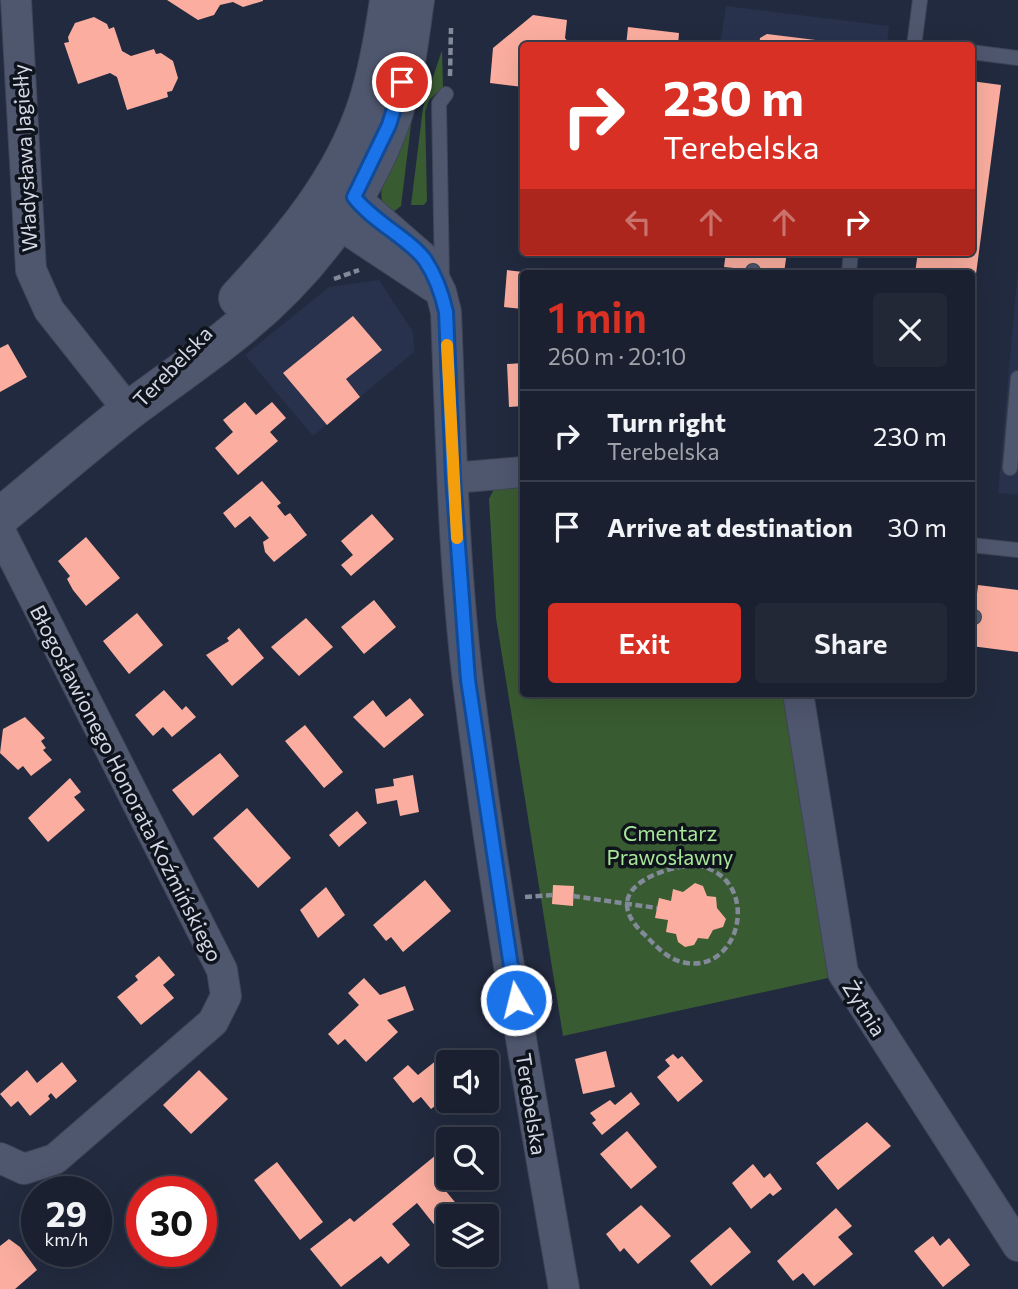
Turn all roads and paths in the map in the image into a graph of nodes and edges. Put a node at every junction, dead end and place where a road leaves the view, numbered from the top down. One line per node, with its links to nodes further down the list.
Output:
1 (16, 0): 17 (street, Władysława Jagiełły)
2 (390, 0): 12 (street, Terebelska)
3 (415, 0): 9 (street, Terebelska)
4 (920, 0): 6 (lane)
5 (442, 14): 9 (street, Terebelska); 10 (path)
6 (915, 42)
7 (975, 53): 8 (lane)
8 (1018, 58)
9 (406, 66): 12 (street, Terebelska)
10 (450, 76)
11 (446, 94): 15 (lane, Terebelska)
12 (340, 202): 13 (street); 14 (street, Terebelska); 15 (street, Terebelska); 17 (street, Terebelska)
13 (371, 256): 14 (path); 14 (street, Terebelska); 15 (street)
14 (311, 278): 17 (street, Terebelska)
15 (441, 292): 20 (street, Terebelska)
16 (1018, 378): 18 (lane)
17 (129, 411): 21 (street)
18 (1010, 468)
19 (520, 471): 20 (street)
20 (453, 478): 33 (street, Terebelska)
21 (0, 517)
22 (0, 531): 31 (street, Błogosławionego Honorata Koźmińskiego)
23 (975, 545): 24 (lane)
24 (1018, 550)
25 (799, 697): 32 (street, Żytnia)
26 (552, 895): 27 (path)
27 (520, 897)
28 (573, 897): 29 (path)
29 (626, 902): 29 (path); 30 (path)
30 (657, 908)
31 (0, 1158)
32 (1018, 1246)
33 (564, 1289)

